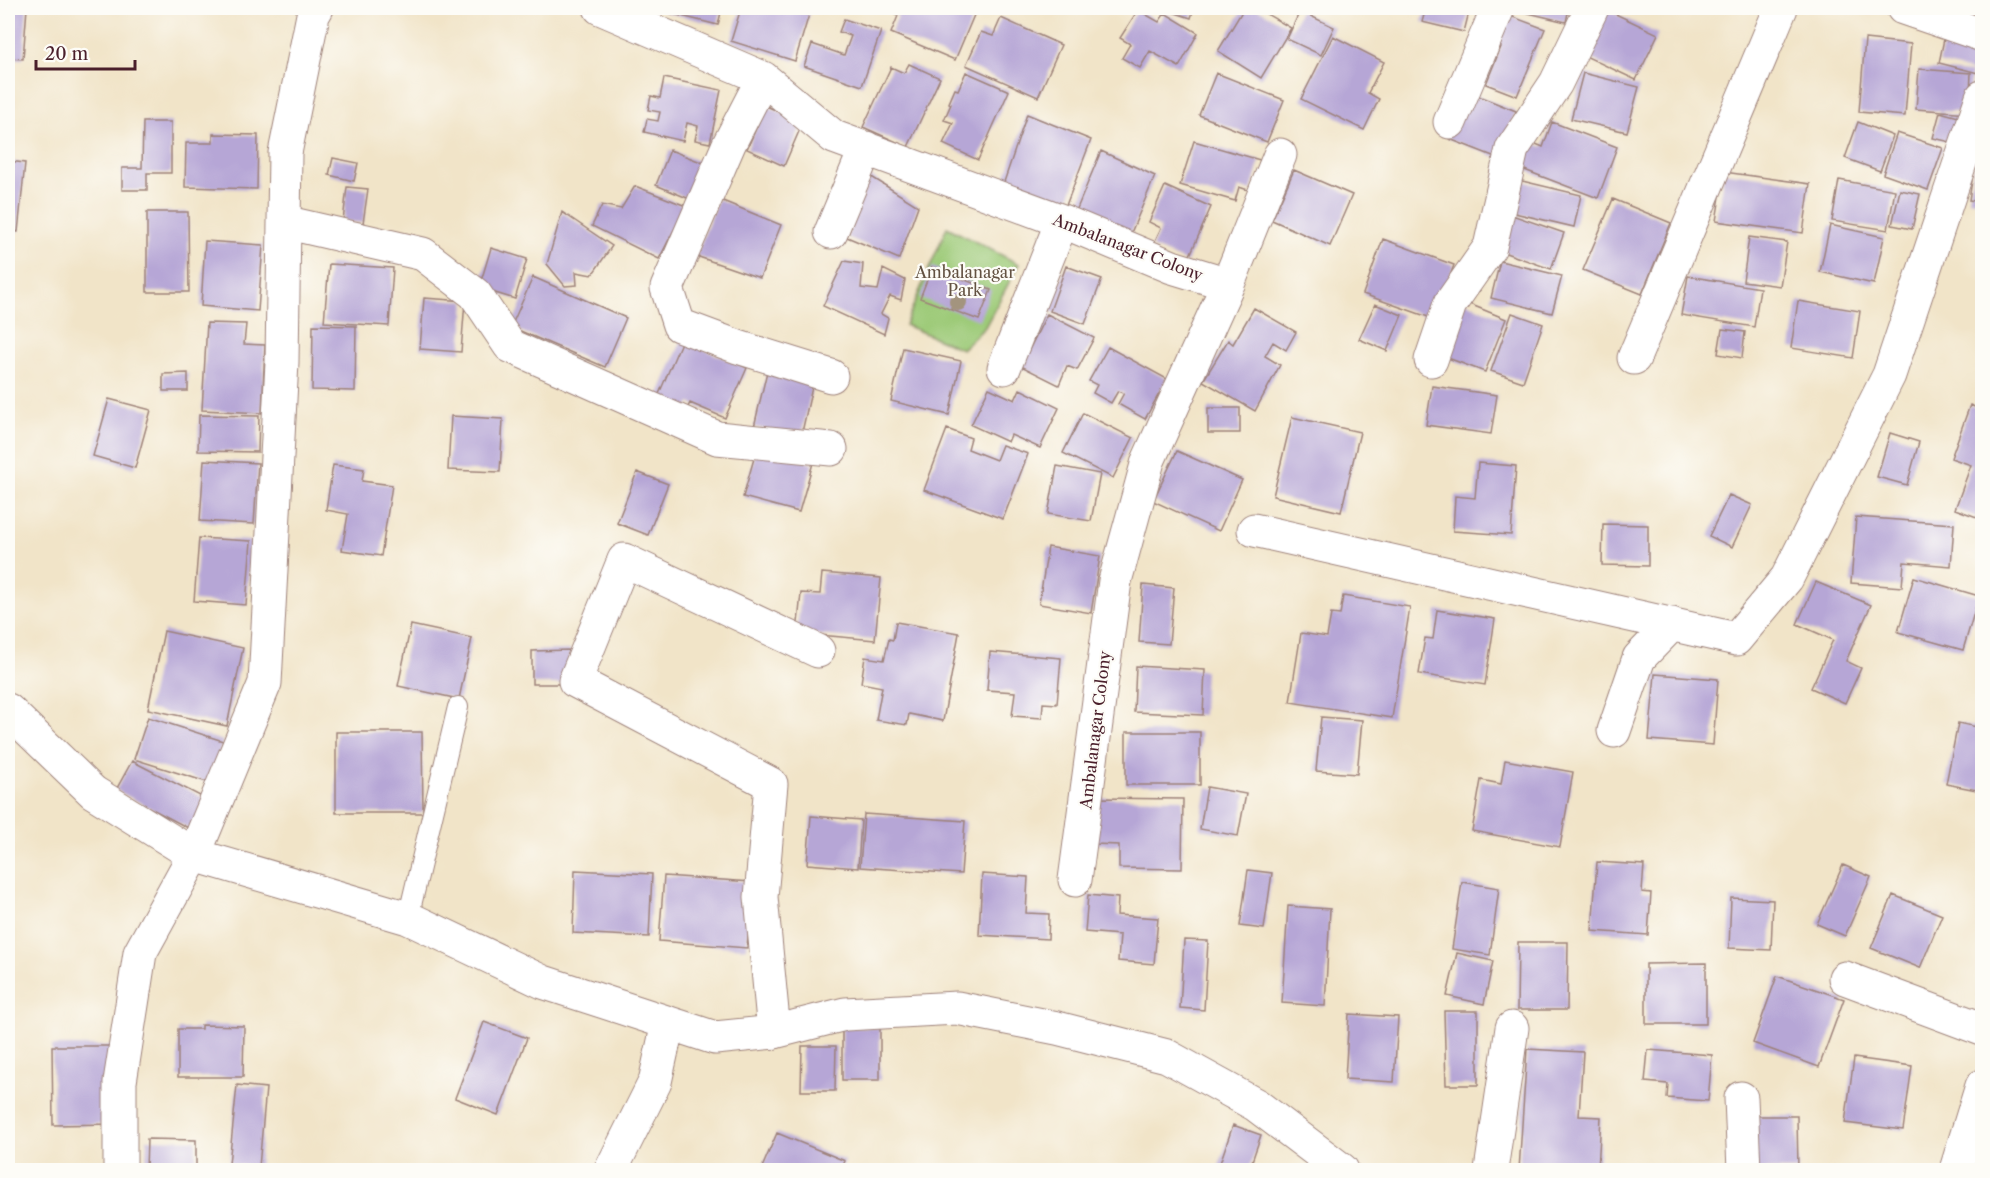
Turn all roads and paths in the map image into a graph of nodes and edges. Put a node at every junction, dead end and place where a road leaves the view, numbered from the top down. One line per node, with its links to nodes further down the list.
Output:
1 (317, 8): 14 (street)
2 (600, 8): 8 (street, Ambalanagar Colony)
3 (1498, 8): 10 (street)
4 (1593, 8): 18 (street)
5 (1781, 8): 17 (street)
6 (1903, 8): 7 (street)
7 (1983, 35)
8 (764, 78): 11 (street, Ambalanagar Colony); 20 (street)
9 (1983, 97): 23 (street)
10 (1450, 122)
11 (866, 148): 13 (street, Ambalanagar Colony); 15 (street)
12 (1280, 155): 16 (street)
13 (1062, 221): 16 (street, Ambalanagar Colony); 19 (street)
14 (284, 222): 21 (street); 28 (street)
15 (831, 232)
16 (1228, 284): 29 (street, Ambalanagar Colony)
17 (1634, 358)
18 (1431, 360)
19 (1004, 368)
20 (831, 376)
21 (831, 449)
22 (1254, 530): 23 (street)
23 (1672, 624): 27 (street)
24 (818, 651): 35 (street)
25 (458, 707): 30 (lane)
26 (8, 710): 28 (street)
27 (1614, 731)
28 (194, 855): 30 (street); 38 (street)
29 (1076, 880)
30 (408, 918): 32 (street)
31 (1845, 978): 34 (street)
32 (668, 1023): 35 (street); 39 (street)
33 (1512, 1028): 41 (street)
34 (1983, 1029)
35 (774, 1032): 40 (street)
36 (1983, 1086): 43 (street)
37 (1741, 1098): 42 (street)
38 (120, 1170)
39 (611, 1170)
40 (1342, 1170)
41 (1491, 1170)
42 (1744, 1170)
43 (1956, 1170)

